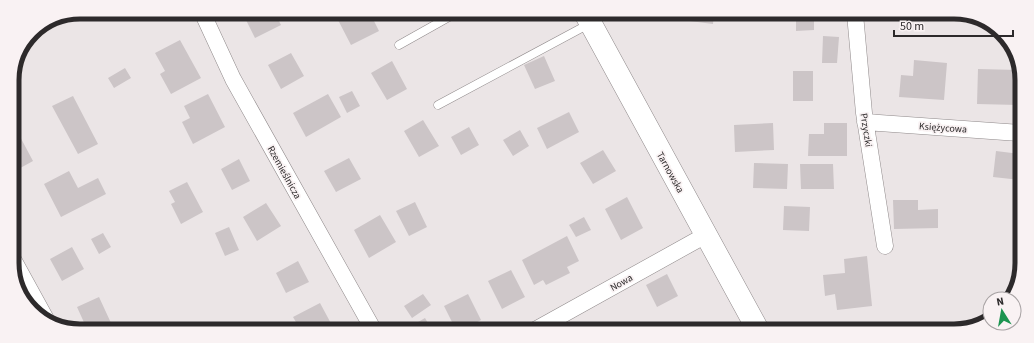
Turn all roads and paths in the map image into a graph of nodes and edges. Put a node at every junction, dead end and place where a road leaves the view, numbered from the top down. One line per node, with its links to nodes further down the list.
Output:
1 (205, 19): 14 (street, Rzemieślnicza)
2 (445, 19): 6 (lane)
3 (585, 19): 7 (lane)
4 (588, 19): 10 (main road, Tarnowska)
5 (855, 19): 8 (street, Przyczki)
6 (399, 45)
7 (438, 105)
8 (865, 122): 9 (street, Księżycowa); 11 (street, Przyczki)
9 (1015, 133)
10 (706, 235): 15 (street, Nowa); 16 (main road, Tarnowska)
11 (885, 246)
12 (20, 272): 13 (street)
13 (40, 309)
14 (370, 324)
15 (546, 324)
16 (755, 324)

